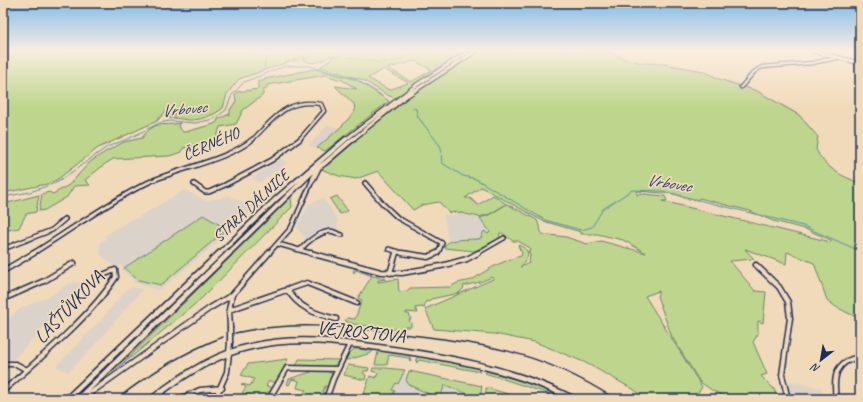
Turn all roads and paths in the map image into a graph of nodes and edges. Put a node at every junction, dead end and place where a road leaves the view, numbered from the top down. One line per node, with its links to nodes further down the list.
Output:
1 (441, 70): 5 (main road, STARÁ DÁLNICE)
2 (448, 70): 6 (main road, STARÁ DÁLNICE)
3 (758, 70): 4 (street)
4 (741, 86)
5 (313, 166): 7 (main road); 36 (main road, STARÁ DÁLNICE)
6 (318, 168): 7 (main road, STARÁ DÁLNICE); 8 (main road)
7 (311, 173): 8 (main road); 37 (main road, STARÁ DÁLNICE)
8 (313, 179): 14 (street)
9 (365, 183): 18 (street)
10 (194, 184): 21 (street, ČERNÉHO)
11 (65, 219): 15 (street)
12 (342, 235): 17 (street)
13 (504, 238): 22 (street)
14 (278, 244): 17 (street); 25 (street)
15 (3, 249)
16 (389, 249): 18 (street)
17 (300, 250): 22 (street)
18 (397, 251): 22 (street)
19 (74, 263): 26 (street, LAŠTŮVKOVA)
20 (756, 265): 49 (street)
21 (3, 271)
22 (390, 273)
23 (103, 275): 35 (street, LAŠTŮVKOVA)
24 (287, 289): 27 (street); 28 (street); 29 (street)
25 (232, 295): 28 (street); 42 (street)
26 (3, 299)
27 (357, 303)
28 (229, 310): 31 (street, bridge)
29 (336, 319)
30 (350, 344): 31 (main road, VEJROSTOVA); 34 (street); 48 (main road, VEJROSTOVA)
31 (230, 352): 38 (street); 43 (main road, VEJROSTOVA)
32 (860, 357): 50 (street)
33 (3, 364): 35 (street)
34 (338, 369): 46 (street); 47 (street)
35 (27, 370): 39 (street, LAŠTŮVKOVA)
36 (93, 374): 37 (main road); 40 (main road, STARÁ DÁLNICE)
37 (100, 378): 41 (main road, STARÁ DÁLNICE)
38 (222, 388): 44 (street); 45 (street)
39 (3, 391)
40 (66, 399)
41 (78, 399)
42 (82, 399)
43 (152, 399)
44 (180, 399)
45 (215, 399)
46 (269, 399)
47 (326, 399)
48 (574, 399)
49 (788, 399)
50 (836, 399)

